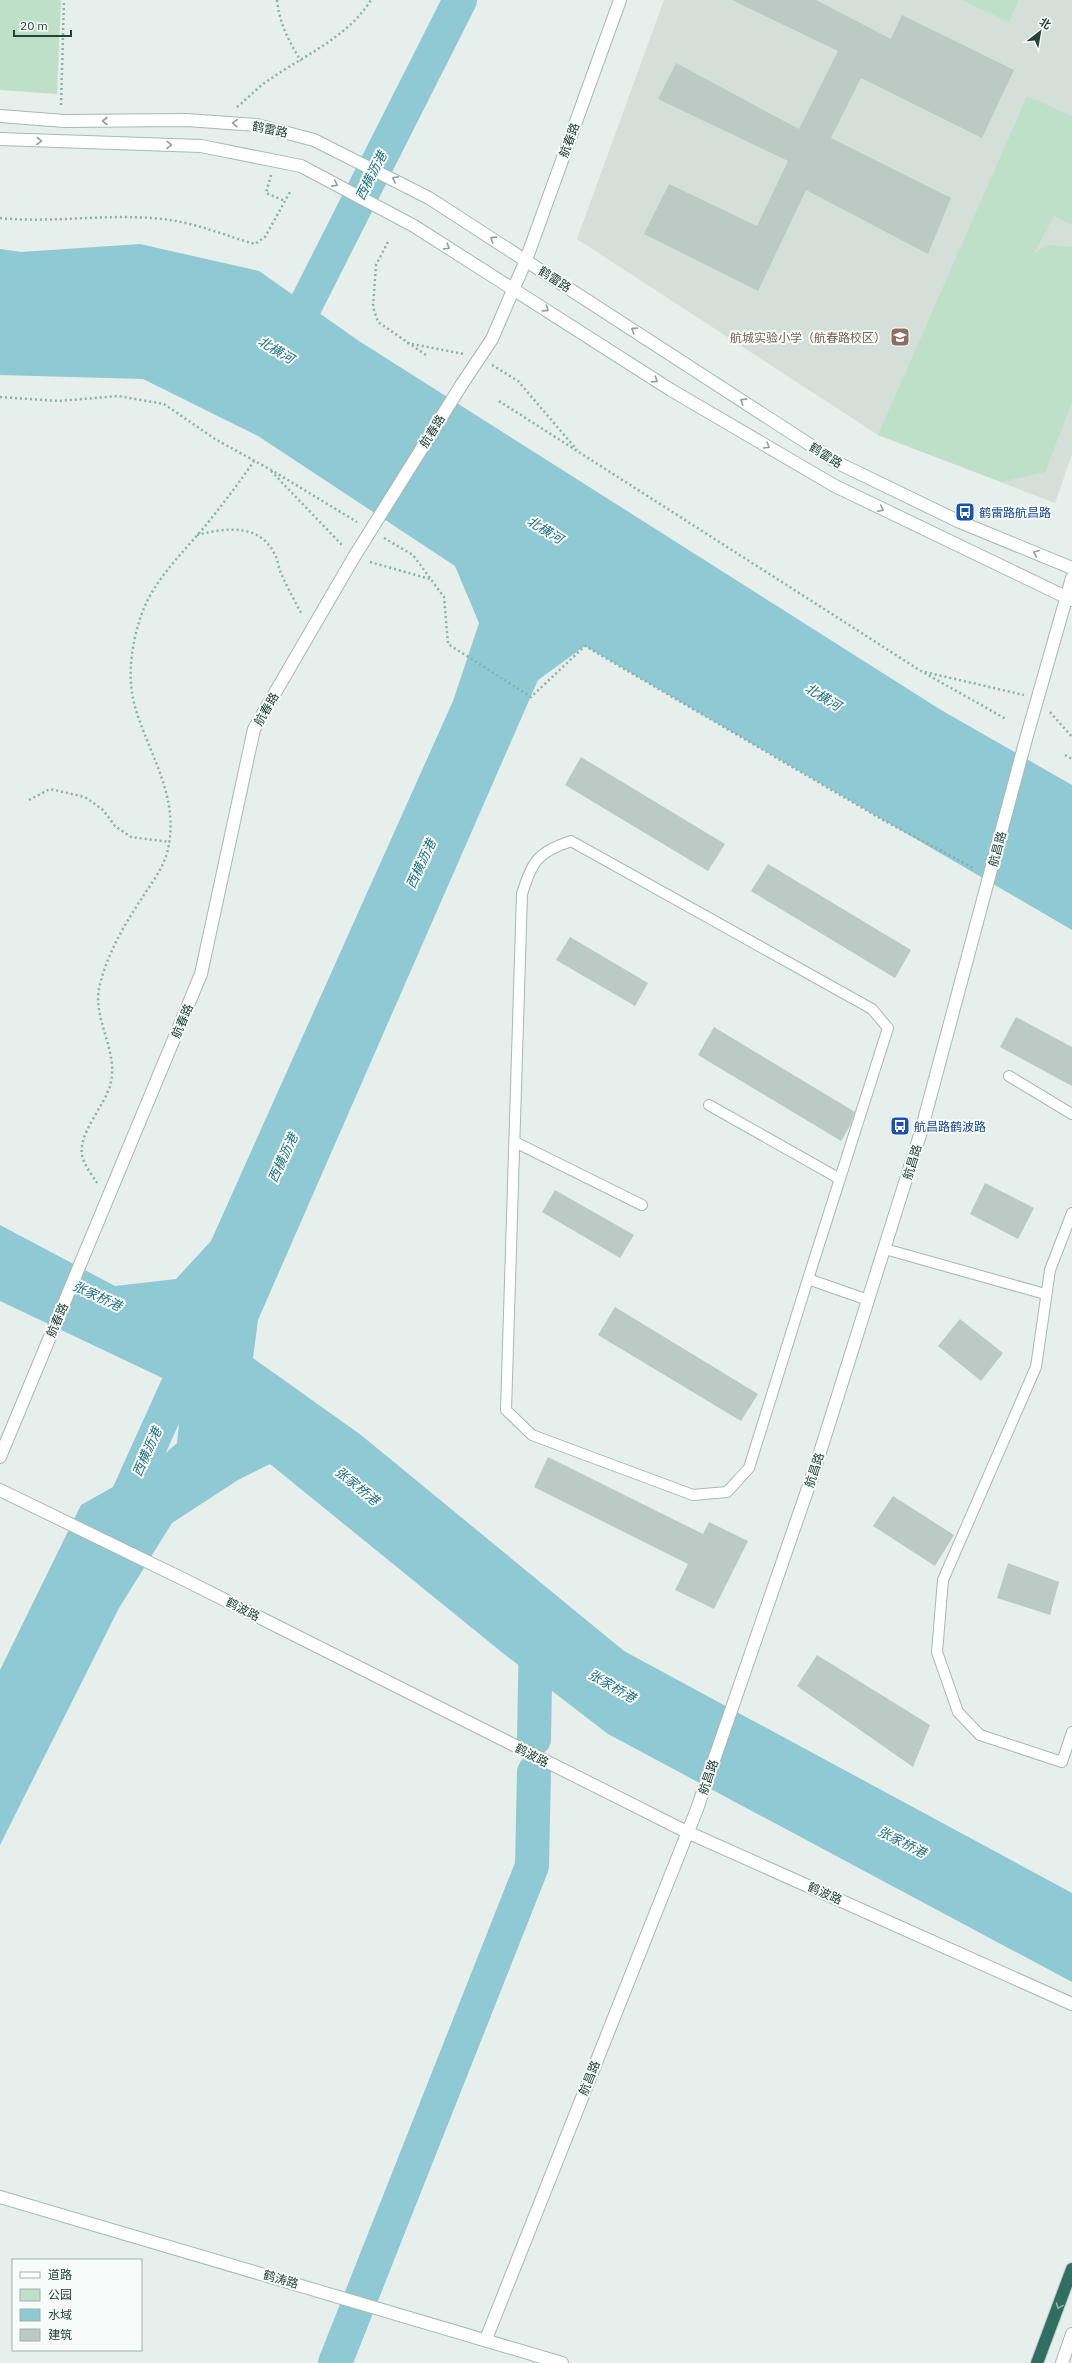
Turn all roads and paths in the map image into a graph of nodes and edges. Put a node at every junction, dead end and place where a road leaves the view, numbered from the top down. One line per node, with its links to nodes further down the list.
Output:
1 (64, 0): 7 (path)
2 (276, 0): 5 (path)
3 (371, 0): 5 (path)
4 (620, 0): 15 (street, 航春路)
5 (301, 61): 8 (path)
6 (0, 116): 7 (street, 鹤雷路)
7 (60, 121): 8 (street, 鹤雷路, one-way to 7)
8 (220, 122): 15 (street, 鹤雷路, one-way to 8)
9 (0, 139): 10 (street, 鹤雷路, one-way to 10)
10 (275, 161): 12 (path); 16 (street, 鹤雷路, one-way to 16)
11 (290, 192): 12 (path)
12 (285, 201): 13 (path)
13 (0, 218)
14 (388, 242): 17 (path)
15 (526, 260): 16 (street, 航春路); 29 (street, 鹤雷路, one-way to 15)
16 (514, 288): 19 (street, 航春路); 32 (street, 鹤雷路, one-way to 32)
17 (407, 343): 18 (path); 19 (path)
18 (426, 355)
19 (480, 357): 22 (path); 28 (street, 航春路, bridge)
20 (0, 397): 23 (path)
21 (499, 401): 22 (path)
22 (580, 453): 34 (path)
23 (254, 461): 24 (path); 27 (path)
24 (269, 469): 25 (path); 28 (path)
25 (359, 523)
26 (379, 535): 31 (path)
27 (197, 536): 33 (path); 41 (path)
28 (354, 558): 31 (path); 33 (street, 航春路)
29 (1072, 568)
30 (1072, 578): 32 (street, 航昌路)
31 (431, 579): 42 (path)
32 (1069, 599): 35 (street, 航昌路)
33 (310, 632): 48 (street, 航春路)
34 (921, 671): 35 (path); 36 (path)
35 (1038, 698): 37 (path); 42 (street, 航昌路)
36 (1006, 719)
37 (1072, 737)
38 (1064, 755): 39 (path)
39 (1072, 759)
40 (29, 800): 41 (path)
41 (170, 842): 48 (path)
42 (990, 877): 51 (street, 航昌路)
43 (1009, 1076): 45 (lane)
44 (709, 1105): 47 (lane)
45 (1072, 1114)
46 (514, 1142): 47 (lane); 49 (lane); 52 (lane)
47 (840, 1179): 52 (lane)
48 (107, 1199): 55 (street, 航春路)
49 (642, 1205)
50 (1072, 1213): 53 (lane)
51 (885, 1249): 53 (lane); 54 (street, 航昌路)
52 (808, 1279): 54 (lane)
53 (1045, 1294): 57 (lane)
54 (868, 1300): 58 (street, 航昌路)
55 (0, 1457)
56 (0, 1490): 58 (street, 鹤波路)
57 (1072, 1732)
58 (687, 1832): 59 (street, 鹤波路); 63 (street, 航昌路)
59 (1072, 2004)
60 (0, 2197): 63 (street, 鹤涛路)
61 (1072, 2269): 65 (highway, one-way to 65)
62 (1072, 2334): 66 (street)
63 (486, 2339): 64 (street, 鹤涛路)
64 (562, 2363)
65 (1037, 2363)
66 (1062, 2363)

